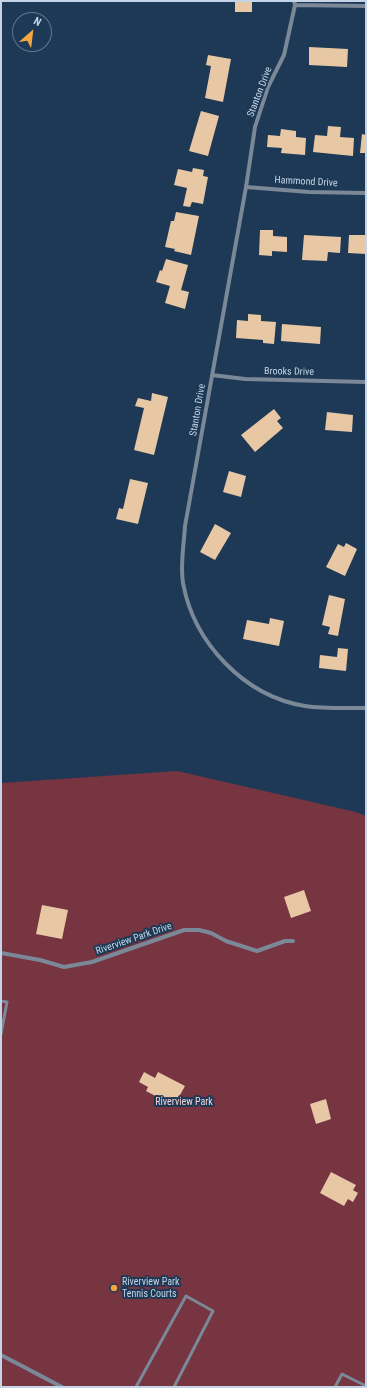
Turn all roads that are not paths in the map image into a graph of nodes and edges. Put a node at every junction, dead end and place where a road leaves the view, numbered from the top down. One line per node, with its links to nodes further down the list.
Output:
1 (295, 3): 2 (street); 3 (street, Stanton Drive)
2 (366, 6)
3 (246, 187): 4 (street, Hammond Drive); 5 (street, Stanton Drive)
4 (366, 193)
5 (212, 374): 6 (street, Brooks Drive); 7 (street, Stanton Drive)
6 (366, 382)
7 (366, 708)
8 (293, 940): 9 (street, Riverview Park Drive)
9 (1, 953)
10 (1, 1001): 11 (lane)
11 (1, 1034)
12 (1, 1355): 14 (street)
13 (366, 1386): 17 (lane)
14 (62, 1387)
15 (136, 1387): 16 (lane)
16 (174, 1387)
17 (335, 1387)

